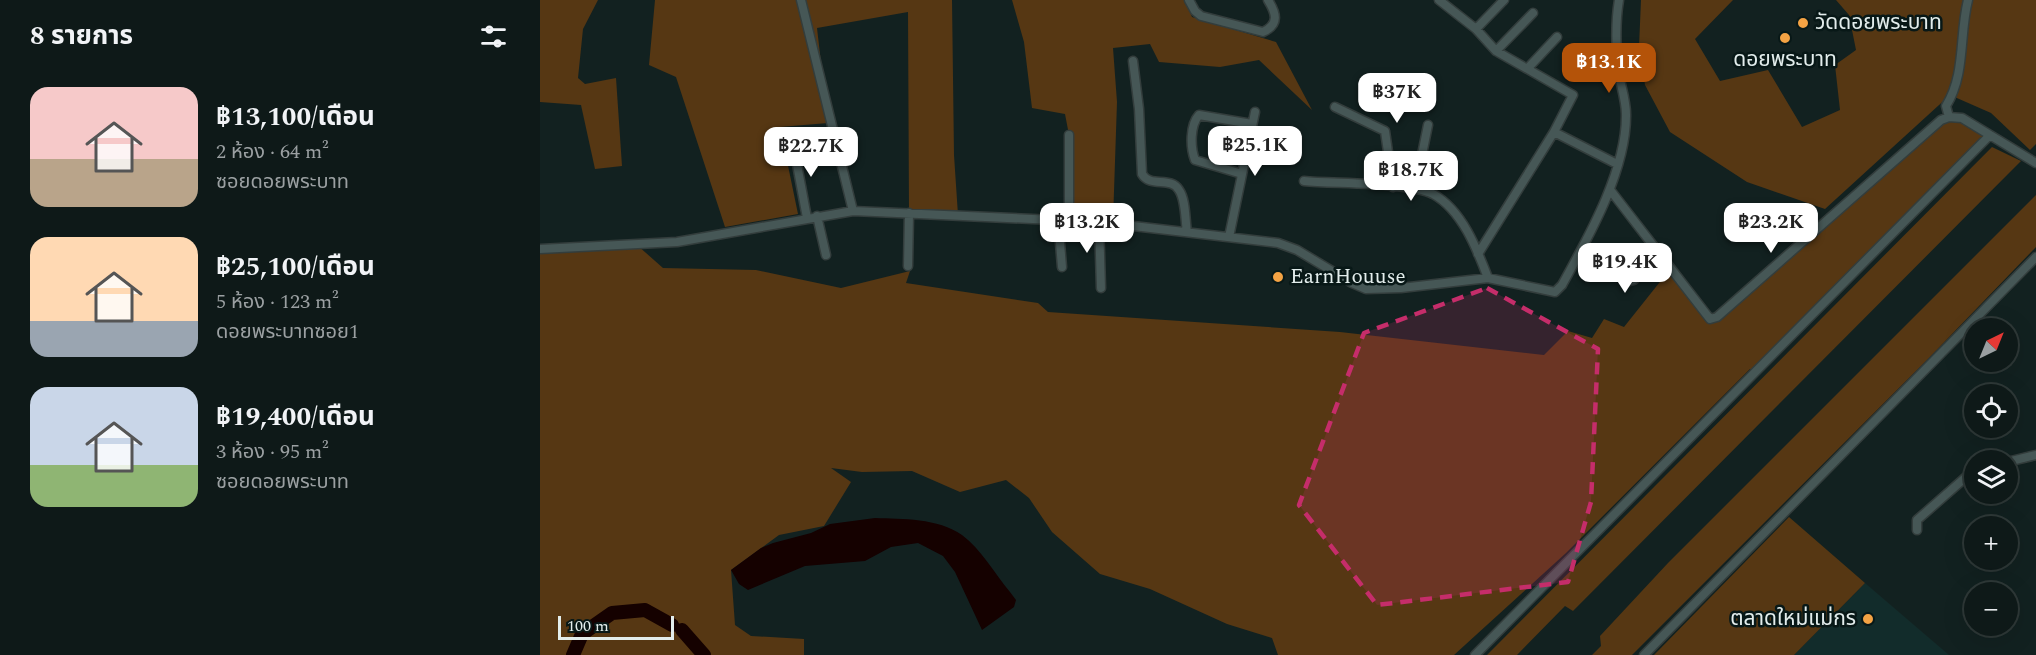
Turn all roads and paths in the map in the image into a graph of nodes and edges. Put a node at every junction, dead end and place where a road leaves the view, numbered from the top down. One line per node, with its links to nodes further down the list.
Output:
1 (801, 0): 30 (street)
2 (1189, 0): 3 (street)
3 (1268, 0)
4 (1439, 0): 9 (street)
5 (1504, 0): 9 (street)
6 (1619, 0): 24 (street)
7 (1968, 0): 16 (street)
8 (1533, 13): 11 (street)
9 (1476, 29): 11 (street)
10 (1557, 37): 13 (street)
11 (1496, 51): 13 (street)
12 (1133, 61): 37 (street)
13 (1528, 68): 19 (street)
14 (1335, 107): 27 (street)
15 (1255, 112): 17 (street)
16 (1949, 117): 21 (street); 40 (street)
17 (1252, 124): 25 (street); 25 (street)
18 (1428, 125): 28 (street)
19 (1554, 132): 24 (street); 41 (street)
20 (1069, 135): 35 (street)
21 (1990, 135): 23 (street); 53 (street)
22 (800, 138): 33 (street)
23 (2036, 163)
24 (1617, 164): 29 (street)
25 (1242, 174): 38 (street)
26 (1304, 180): 27 (street)
27 (1393, 187): 28 (street)
28 (1415, 189): 41 (street)
29 (1611, 190): 40 (street); 43 (street)
30 (853, 210): 31 (street); 32 (street)
31 (909, 213): 34 (street); 45 (street)
32 (817, 216): 33 (street); 42 (street)
33 (807, 218): 39 (street)
34 (1058, 219): 35 (street); 46 (street)
35 (1069, 220): 36 (street)
36 (1099, 222): 37 (street); 48 (street)
37 (1187, 232): 38 (street)
38 (1229, 237): 47 (street)
39 (540, 249)
40 (1656, 250): 43 (street)
41 (1478, 254): 47 (street)
42 (826, 255)
43 (1578, 256): 47 (street)
44 (2036, 257): 54 (street)
45 (908, 266)
46 (1062, 267)
47 (1488, 278)
48 (1101, 288)
49 (2036, 455): 50 (street)
50 (2018, 459)
51 (1964, 479): 52 (street)
52 (1917, 530)
53 (1475, 655)
54 (1644, 655)

